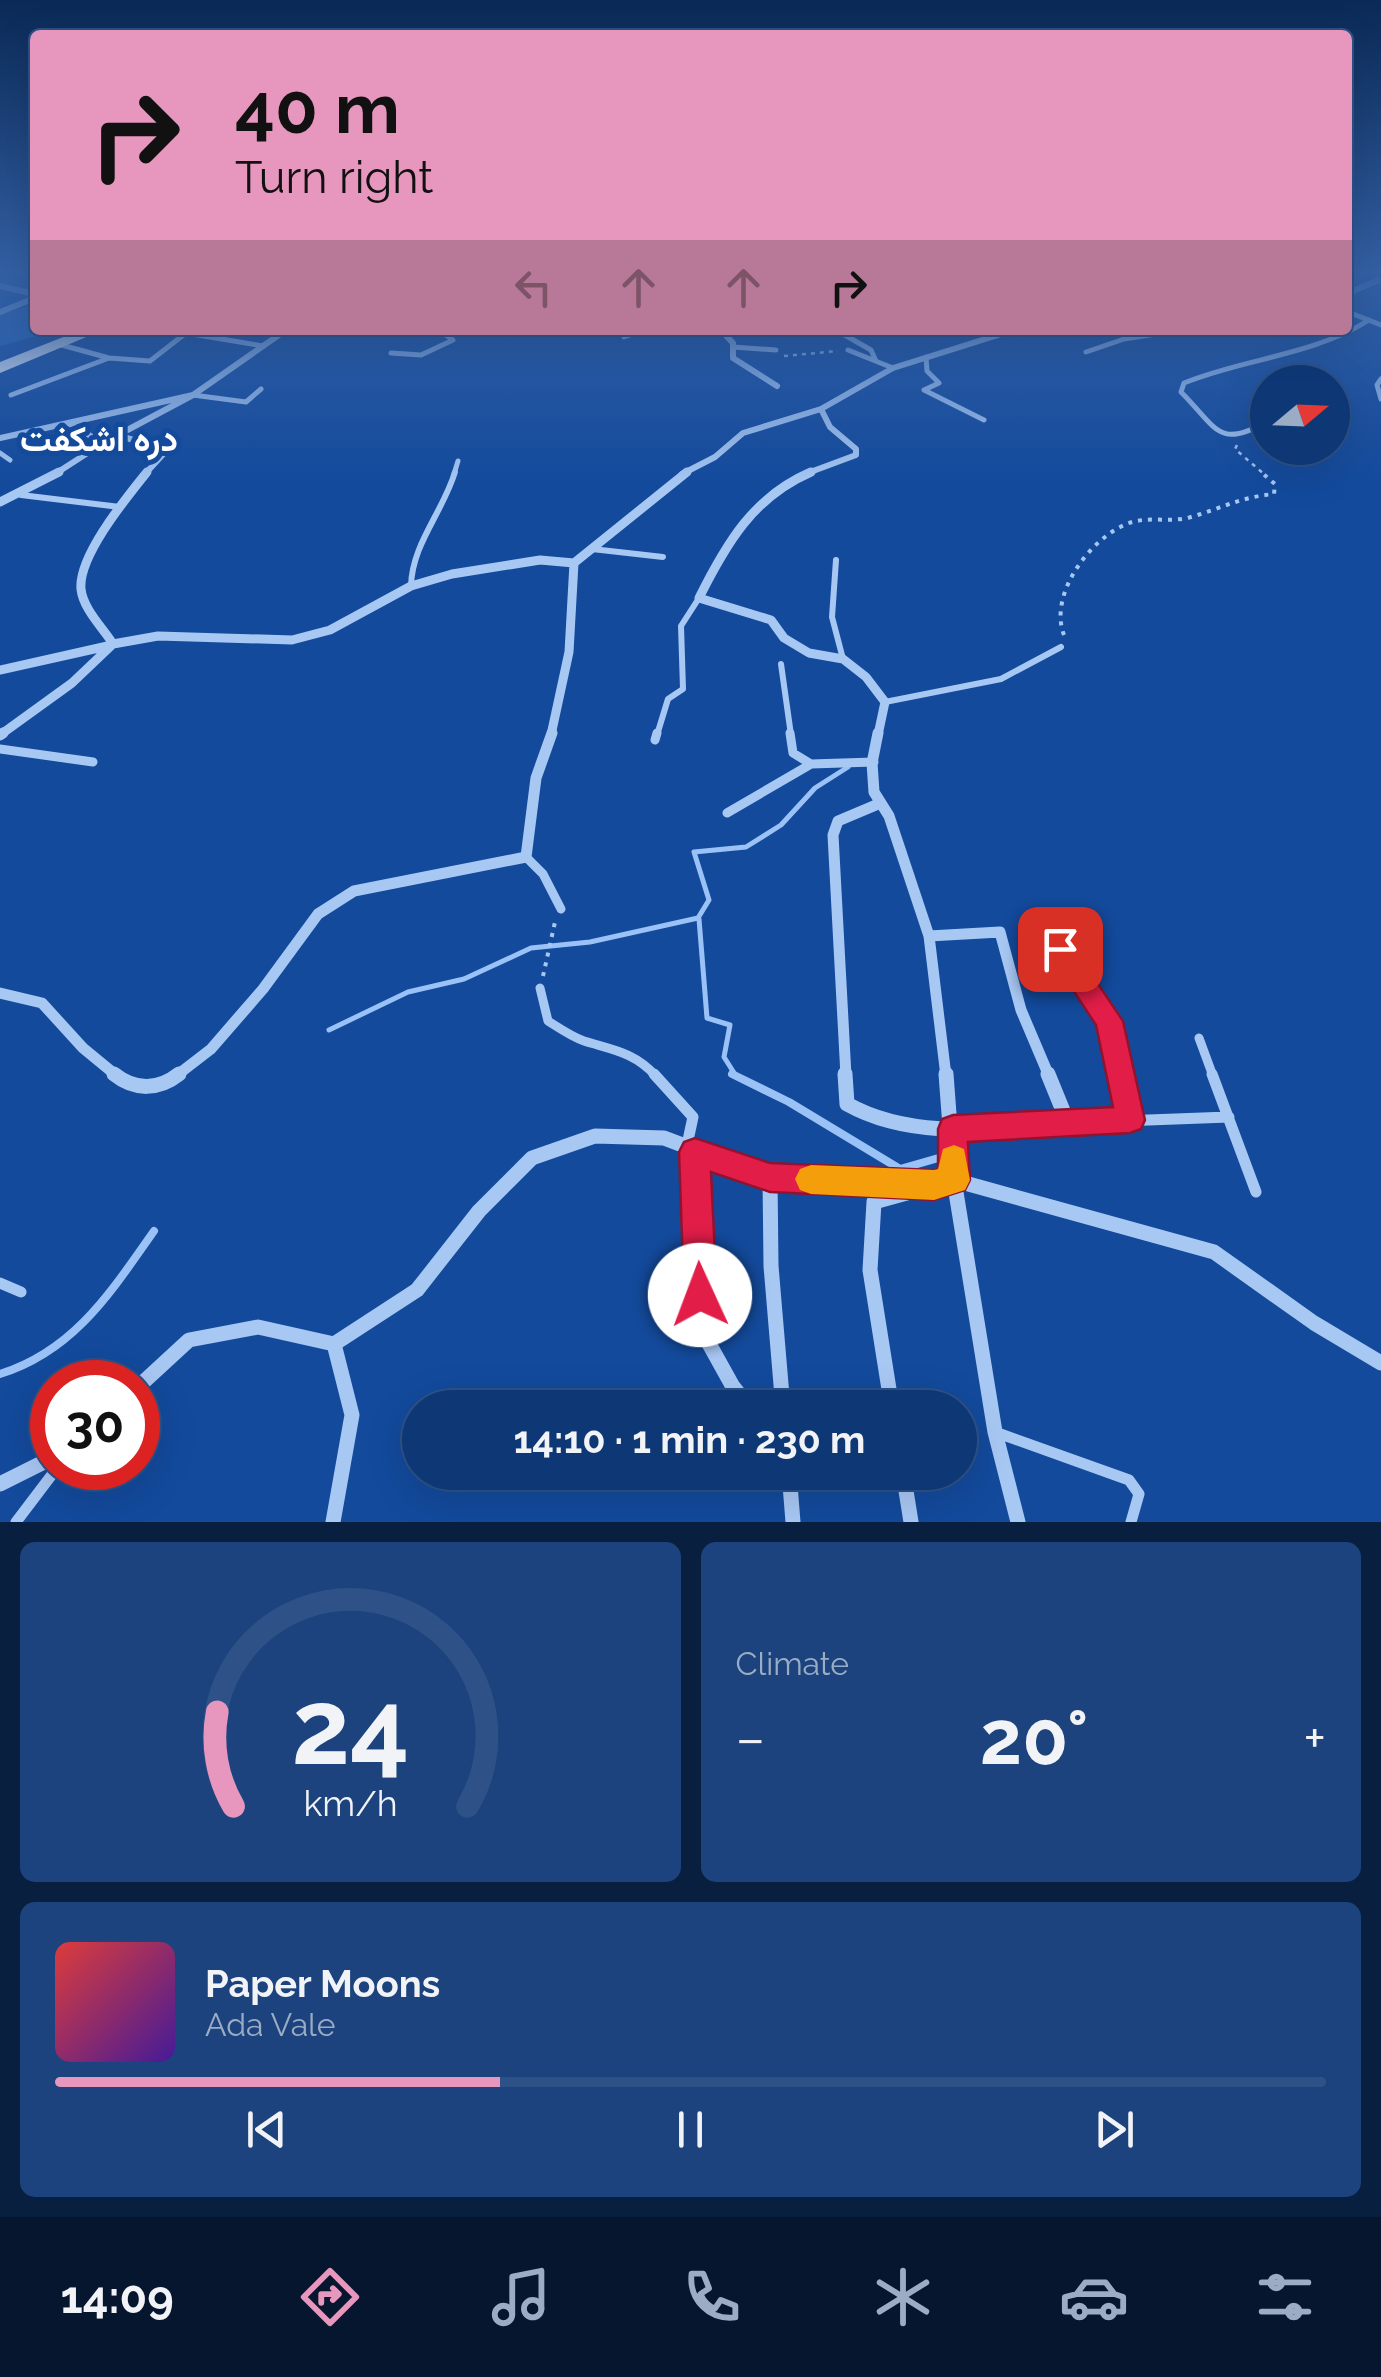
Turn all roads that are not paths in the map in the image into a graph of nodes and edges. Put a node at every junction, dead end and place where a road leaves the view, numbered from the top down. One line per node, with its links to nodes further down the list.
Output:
1 (37, 345): 18 (main road)
2 (47, 345): 22 (main road)
3 (81, 345): 20 (lane)
4 (171, 345): 20 (lane)
5 (258, 345): 12 (lane)
6 (442, 345): 17 (lane)
7 (730, 345): 13 (street)
8 (863, 345): 21 (lane)
9 (963, 345): 19 (street)
10 (1106, 345): 16 (lane)
11 (1317, 345): 33 (lane)
12 (263, 346): 28 (street)
13 (732, 348): 14 (lane); 25 (street)
14 (776, 350)
15 (848, 350): 21 (lane)
16 (1086, 352)
17 (391, 353)
18 (0, 356)
19 (926, 356): 23 (street); 31 (lane)
20 (109, 358): 27 (lane)
21 (876, 361): 23 (lane)
22 (0, 368)
23 (893, 368): 30 (street)
24 (1381, 379): 29 (lane)
25 (778, 386)
26 (261, 389): 28 (lane)
27 (11, 395)
28 (193, 395): 32 (street); 34 (street)
29 (1381, 399)
30 (821, 409): 43 (street); 48 (street)
31 (984, 420)
32 (68, 423): 35 (street); 36 (street)
33 (1250, 431)
34 (120, 436): 36 (street); 42 (street)
35 (0, 438)
36 (102, 443): 40 (street)
37 (0, 453): 38 (lane)
38 (10, 460)
39 (458, 461): 47 (lane)
40 (21, 495): 41 (street); 42 (lane)
41 (0, 502)
42 (121, 507): 49 (street)
43 (592, 549): 44 (lane); 46 (street)
44 (663, 557)
45 (836, 560): 51 (lane)
46 (574, 563): 47 (street); 63 (street)
47 (411, 586): 49 (street)
48 (699, 598): 51 (street); 56 (lane)
49 (113, 644): 53 (street); 55 (street)
50 (1061, 647): 54 (lane)
51 (843, 659): 54 (street)
52 (781, 664): 60 (lane)
53 (0, 670)
54 (886, 702): 59 (street)
55 (0, 734)
56 (655, 740)
57 (0, 749): 58 (lane)
58 (93, 762)
59 (874, 762): 60 (lane); 61 (street)
60 (811, 764): 62 (lane)
61 (876, 805): 65 (street); 73 (street)
62 (727, 813)
63 (526, 857): 64 (lane); 68 (street)
64 (561, 909)
65 (929, 936): 72 (street); 73 (street)
66 (1060, 949): 71 (lane)
67 (540, 988): 74 (lane)
68 (0, 994)
69 (1199, 1038): 70 (lane)
70 (1229, 1118): 71 (lane); 78 (lane)
71 (1130, 1120): 72 (lane)
72 (1068, 1123): 73 (street)
73 (953, 1129): 76 (street)
74 (690, 1151): 75 (street); 81 (street); 84 (street)
75 (770, 1178): 77 (street); 85 (street)
76 (954, 1180): 77 (street); 82 (street); 87 (street)
77 (934, 1185): 86 (street)
78 (1256, 1192)
79 (0, 1283): 80 (lane)
80 (21, 1292)
81 (334, 1344): 83 (street); 94 (street)
82 (1381, 1362)
83 (160, 1367)
84 (736, 1390)
85 (781, 1390)
86 (889, 1390)
87 (995, 1432): 97 (street); 98 (lane)
88 (30, 1469): 89 (street)
89 (0, 1484)
90 (40, 1490): 93 (lane)
91 (790, 1490): 95 (street)
92 (906, 1490): 96 (street)
93 (16, 1522)
94 (333, 1522)
95 (793, 1522)
96 (911, 1522)
97 (1018, 1522)
98 (1131, 1522)

